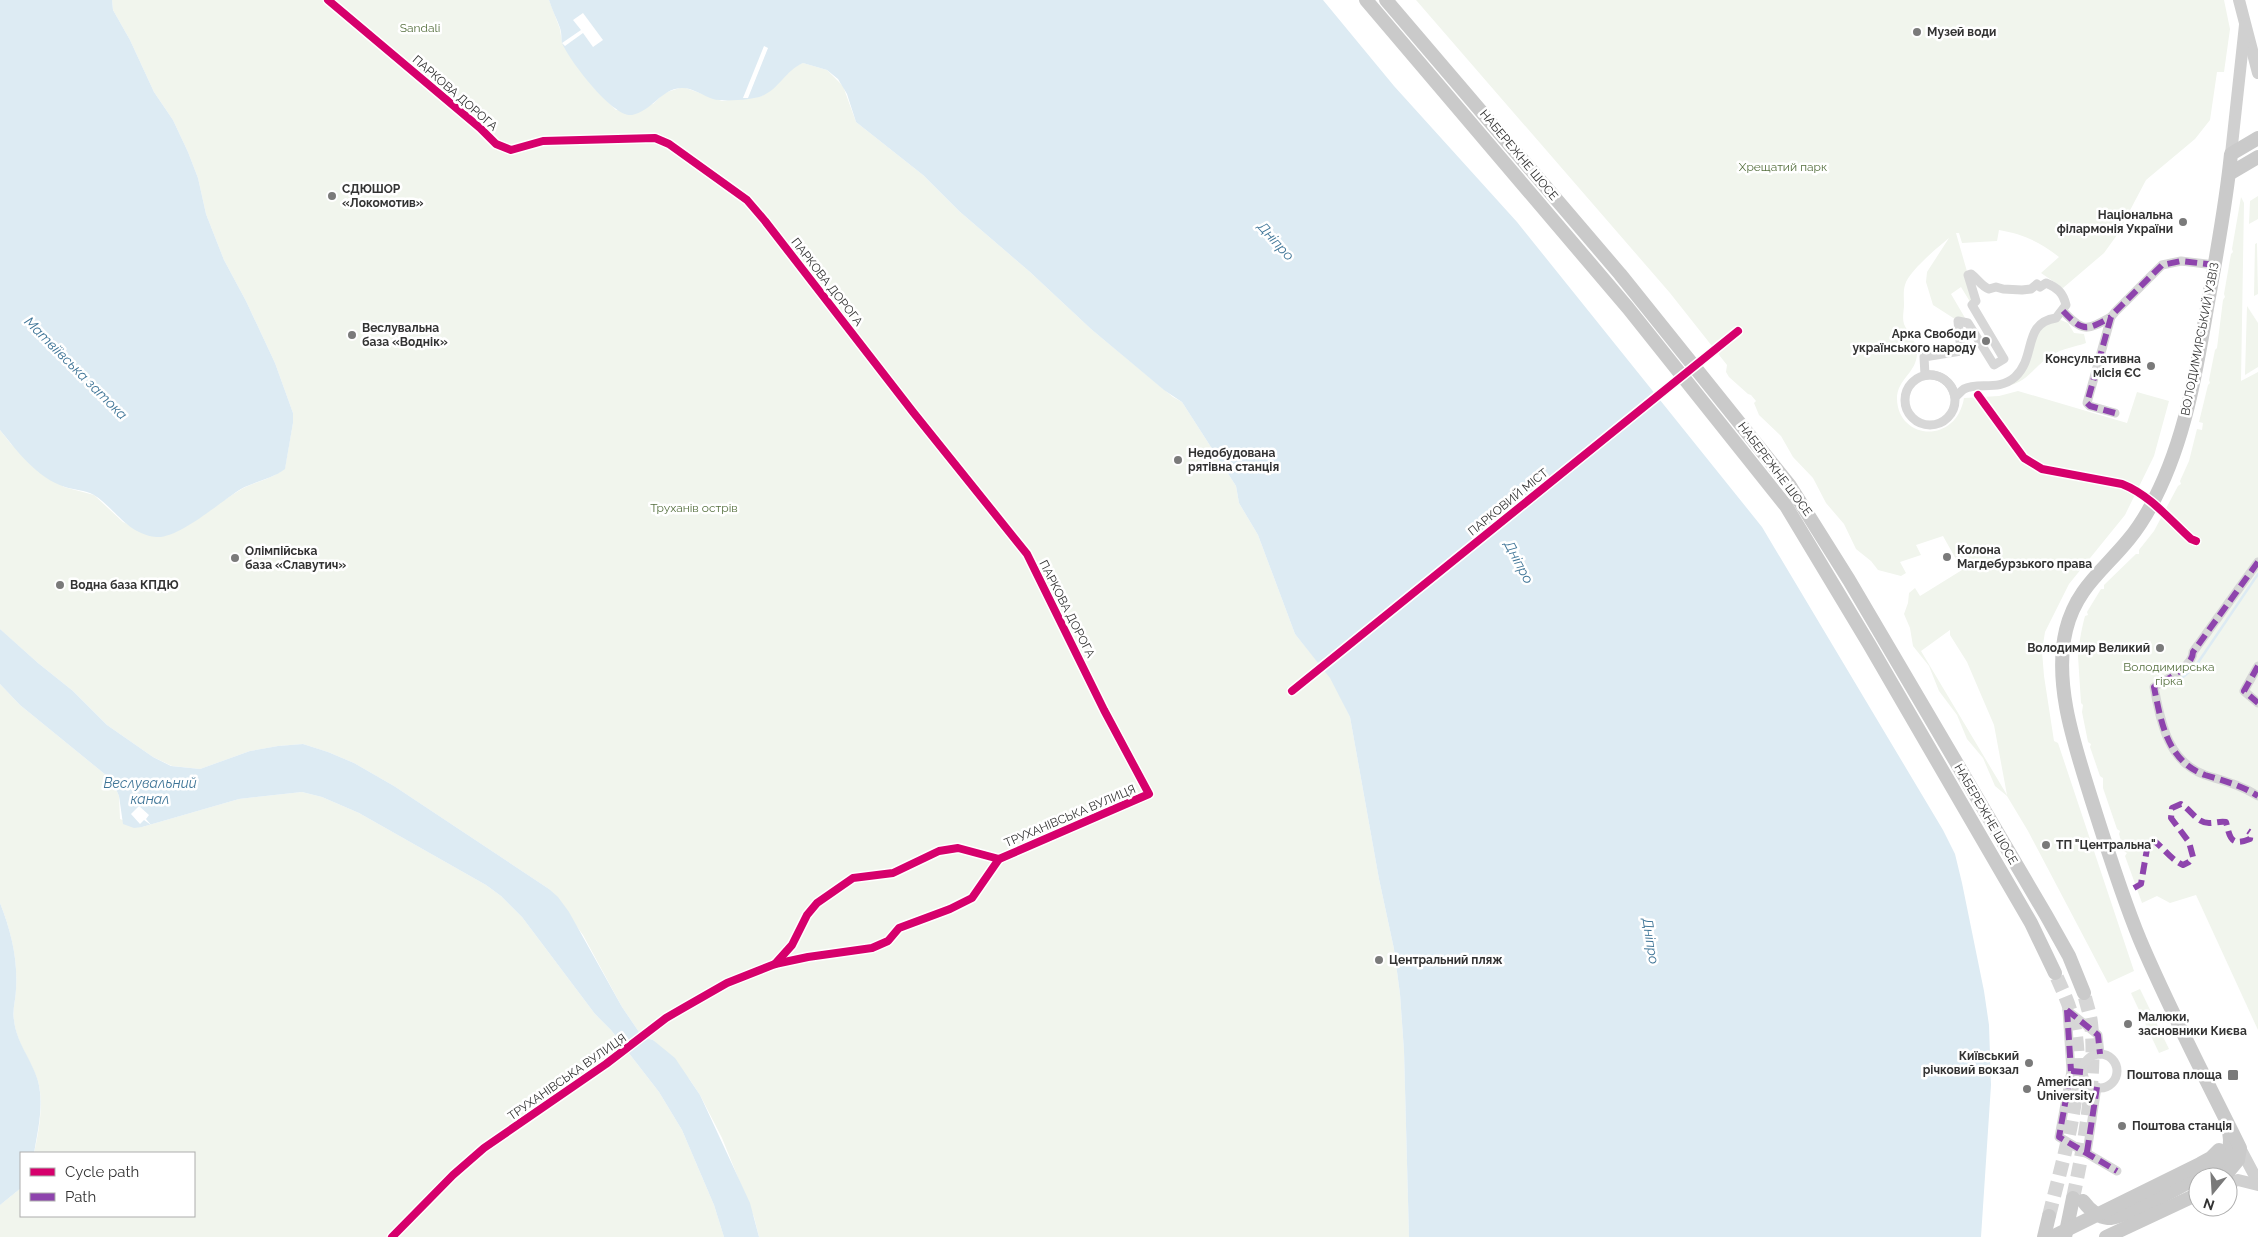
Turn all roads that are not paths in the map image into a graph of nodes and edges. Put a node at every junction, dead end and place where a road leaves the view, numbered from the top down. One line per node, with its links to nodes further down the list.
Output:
1 (328, 0): 20 (street, ПАРКОВА ДОРОГА)
2 (1366, 0): 24 (main road, НАБЕРЕЖНЕ ШОСЕ)
3 (1386, 0): 25 (main road, НАБЕРЕЖНЕ ШОСЕ)
4 (2239, 0): 5 (main road)
5 (2245, 25): 6 (main road); 8 (main road)
6 (2258, 73)
7 (2258, 138): 8 (main road)
8 (2231, 154): 10 (main road, ВОЛОДИМИРСЬКИЙ УЗВІЗ)
9 (2258, 156): 10 (main road)
10 (2229, 174): 11 (main road, ВОЛОДИМИРСЬКИЙ УЗВІЗ)
11 (2215, 265): 13 (street); 30 (main road, ВОЛОДИМИРСЬКИЙ УЗВІЗ)
12 (2063, 311): 13 (street); 14 (street); 15 (street)
13 (2111, 317): 16 (street)
14 (1945, 379): 15 (street); 15 (street)
15 (1955, 397)
16 (2115, 414)
17 (2258, 562): 21 (street)
18 (2258, 666): 19 (street)
19 (2258, 703)
20 (1149, 794): 22 (street, ТРУХАНІВСЬКА ВУЛИЦЯ)
21 (2258, 796)
22 (999, 859): 23 (street, ТРУХАНІВСЬКА ВУЛИЦЯ); 23 (street, ТРУХАНІВСЬКА ВУЛИЦЯ)
23 (775, 964): 42 (street, ТРУХАНІВСЬКА ВУЛИЦЯ)
24 (2056, 973)
25 (2084, 993)
26 (2100, 1054): 27 (street); 28 (street); 29 (street)
27 (2071, 1071): 28 (street); 32 (street)
28 (2083, 1072): 29 (street)
29 (2097, 1087): 32 (street)
30 (2228, 1123): 31 (main road, ВОЛОДИМИРСЬКИЙ УЗВІЗ); 33 (main road); 44 (main road, bridge)
31 (2240, 1148): 34 (main road); 35 (main road)
32 (2087, 1152): 36 (street)
33 (2217, 1167)
34 (2232, 1167)
35 (2254, 1167): 39 (main road)
36 (2117, 1171)
37 (2238, 1180): 39 (main road)
38 (2188, 1182): 45 (main road)
39 (2258, 1184)
40 (2188, 1199): 46 (main road)
41 (2049, 1216): 43 (main road)
42 (392, 1237)
43 (2044, 1237)
44 (2052, 1237)
45 (2065, 1237)
46 (2106, 1237)

